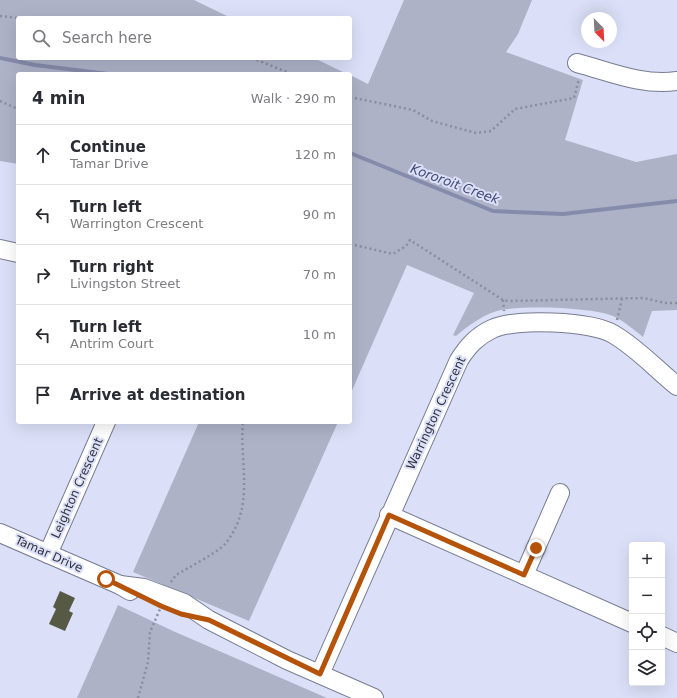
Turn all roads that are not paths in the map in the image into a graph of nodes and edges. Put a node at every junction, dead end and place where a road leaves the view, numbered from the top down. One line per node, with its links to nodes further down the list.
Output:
1 (577, 63): 2 (street)
2 (677, 81)
3 (0, 249): 4 (street)
4 (16, 253)
5 (677, 386): 8 (street, Warrington Crescent)
6 (105, 424): 10 (street, Leighton Crescent)
7 (560, 493): 11 (street)
8 (389, 515): 11 (street); 15 (street, Warrington Crescent)
9 (0, 533): 10 (street, Tamar Drive)
10 (48, 554): 15 (street, Tamar Drive)
11 (524, 575): 12 (street)
12 (629, 622)
13 (665, 637): 14 (street)
14 (677, 643)
15 (320, 674): 16 (street, Tamar Drive)
16 (374, 698)

